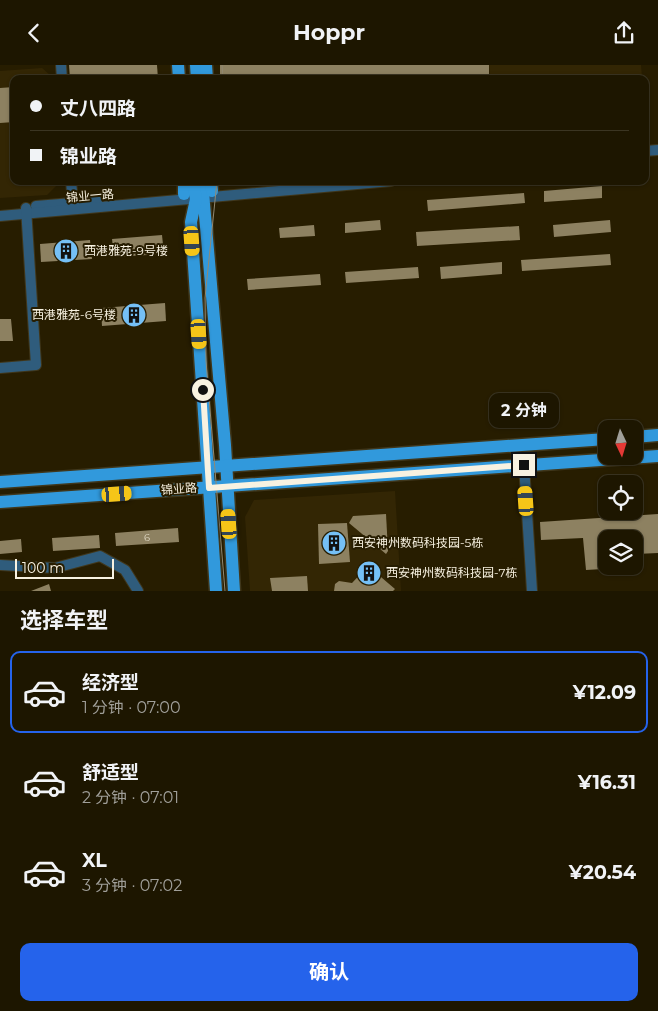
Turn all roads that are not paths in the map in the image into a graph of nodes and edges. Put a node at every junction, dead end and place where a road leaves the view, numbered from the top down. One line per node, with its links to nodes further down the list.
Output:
1 (71, 185): 5 (street)
2 (258, 185): 4 (street, 锦业一路)
3 (294, 185): 4 (street, 锦业一路)
4 (198, 189): 5 (street, 锦业一路); 7 (street, 锦业一路); 15 (main road); 16 (main road)
5 (73, 203): 7 (street, 锦业一路)
6 (0, 209): 7 (street, 锦业一路)
7 (26, 211): 8 (street, 锦业一路); 9 (street)
8 (0, 216)
9 (0, 368)
10 (658, 435): 11 (main road)
11 (643, 436)
12 (598, 440): 15 (main road, 锦业路)
13 (658, 456): 14 (main road, 锦业路)
14 (524, 465): 18 (main road, 锦业路); 25 (street)
15 (225, 466): 16 (main road, 锦业路); 18 (main road)
16 (208, 467): 17 (main road, 锦业路); 19 (main road)
17 (0, 482)
18 (227, 486): 19 (main road, 锦业路); 24 (main road)
19 (209, 488): 20 (main road, 锦业路); 23 (main road)
20 (0, 502)
21 (0, 565): 22 (street)
22 (138, 591)
23 (216, 591)
24 (234, 591)
25 (532, 591)

